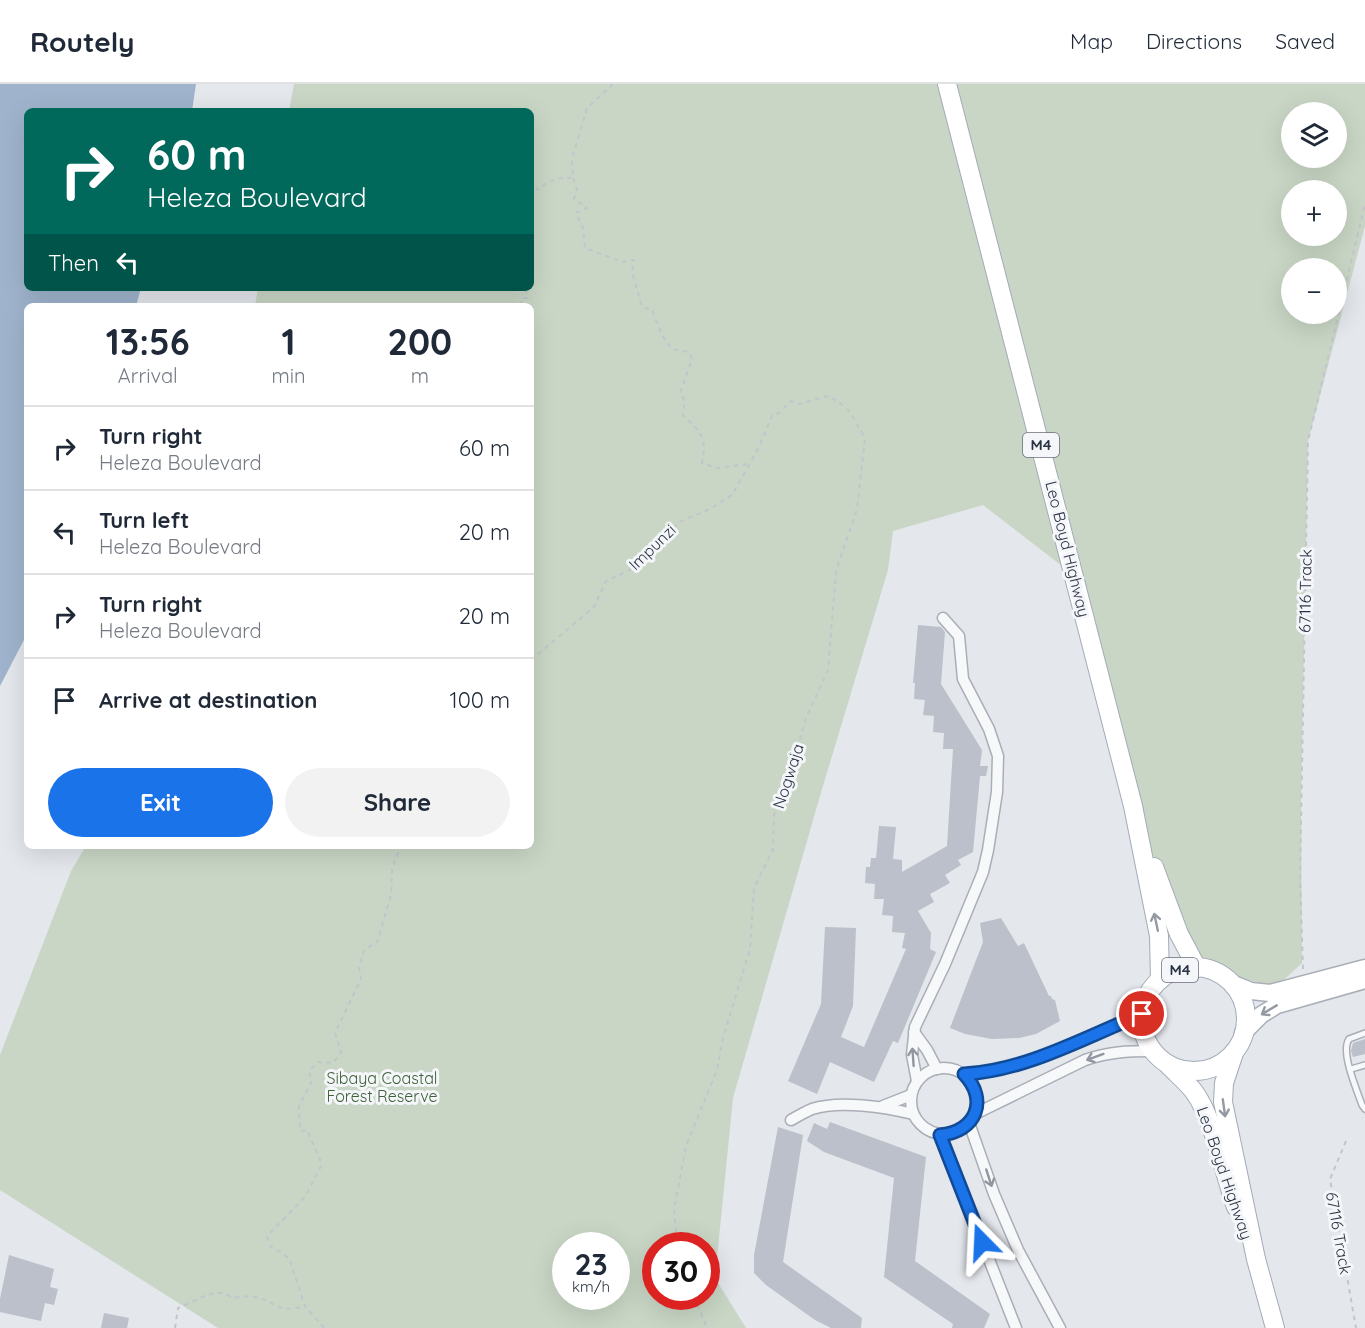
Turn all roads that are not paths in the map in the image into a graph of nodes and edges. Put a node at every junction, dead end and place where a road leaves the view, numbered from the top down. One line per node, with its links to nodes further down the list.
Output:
1 (947, 84): 3 (main road, Leo Boyd Highway / M4)
2 (943, 618): 10 (street)
3 (1133, 806): 4 (main road, Leo Boyd Highway / M4); 6 (main road, Leo Boyd Highway / M4, one-way to 3)
4 (1197, 968): 6 (main road, M4); 8 (main road, M4)
5 (1365, 968): 8 (street)
6 (1160, 980): 9 (main road, M4)
7 (1365, 980): 11 (street, one-way to 11)
8 (1231, 983): 11 (main road)
9 (1142, 1014): 13 (main road, Leo Boyd Highway); 19 (street)
10 (914, 1032): 17 (street); 20 (street, one-way to 10)
11 (1244, 1033): 14 (main road, Leo Boyd Highway)
12 (1365, 1033): 18 (lane)
13 (1152, 1050): 15 (main road, Leo Boyd Highway); 25 (street, one-way to 25)
14 (1234, 1051): 15 (main road, Leo Boyd Highway); 28 (main road, Leo Boyd Highway, one-way to 28)
15 (1166, 1063): 28 (main road, Leo Boyd Highway)
16 (1365, 1065): 18 (lane)
17 (937, 1069): 19 (street); 20 (street)
18 (1351, 1069): 23 (lane)
19 (964, 1074): 25 (street)
20 (917, 1081): 21 (street)
21 (911, 1095): 22 (street); 24 (street)
22 (883, 1107): 24 (street); 26 (street)
23 (1365, 1110)
24 (912, 1114): 27 (street)
25 (972, 1119): 27 (street); 30 (street, one-way to 30)
26 (791, 1120)
27 (940, 1135): 29 (street)
28 (1256, 1259): 31 (main road, Leo Boyd Highway)
29 (1016, 1328)
30 (1060, 1328)
31 (1275, 1328)

